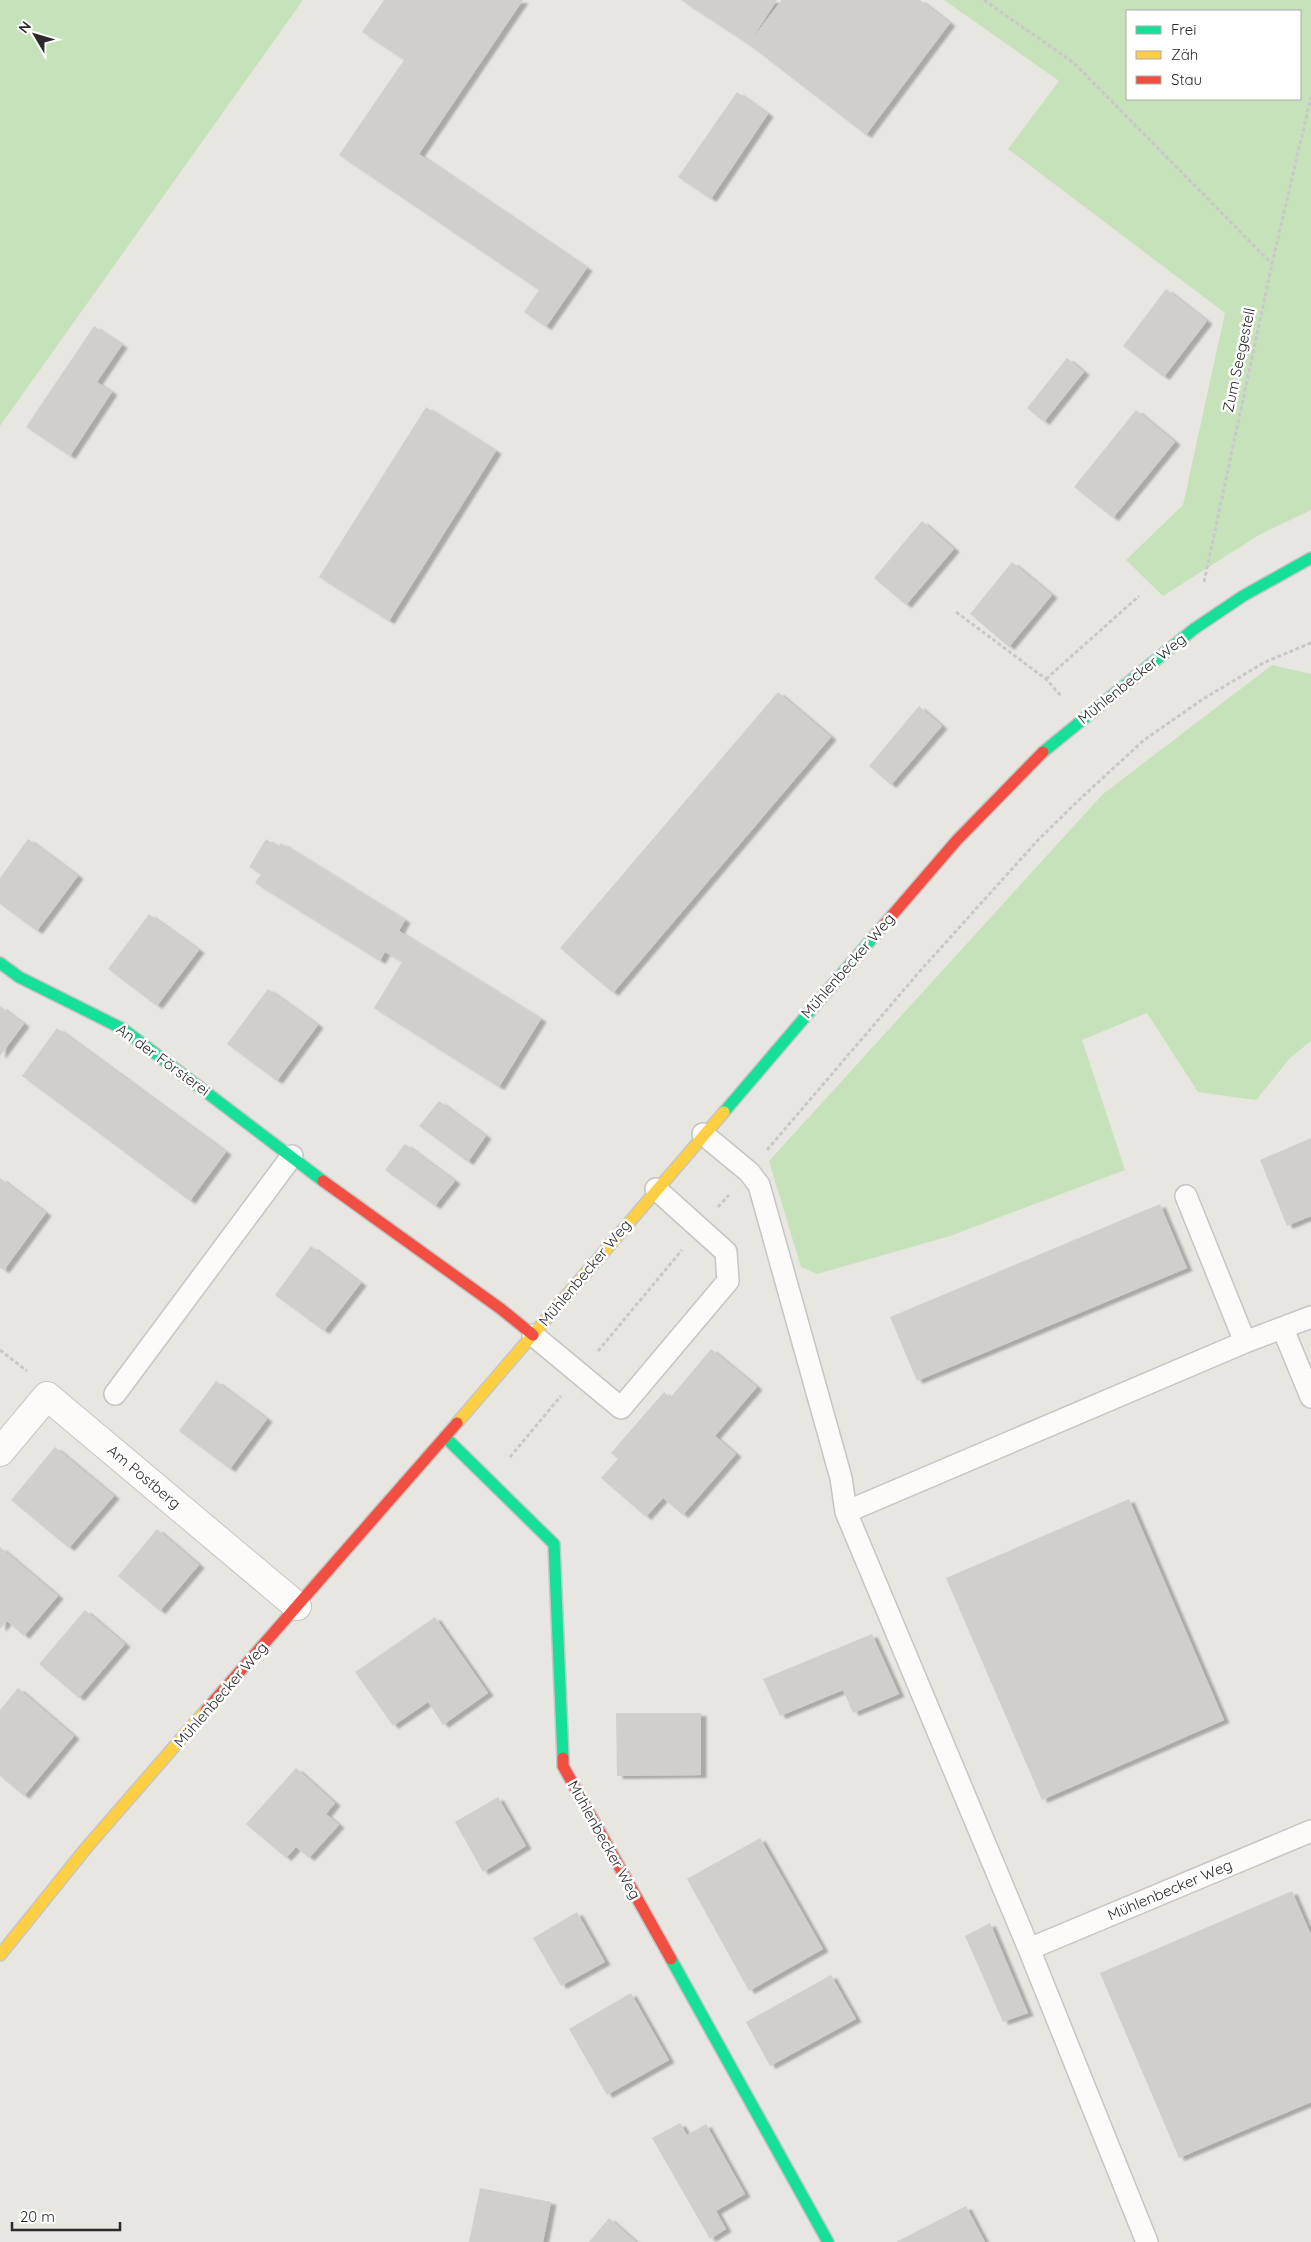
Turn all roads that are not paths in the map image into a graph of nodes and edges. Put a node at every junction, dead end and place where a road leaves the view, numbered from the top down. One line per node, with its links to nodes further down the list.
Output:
1 (1311, 558): 3 (main road, Mühlenbecker Weg)
2 (0, 963): 4 (main road, An der Försterei)
3 (703, 1134): 5 (main road, Mühlenbecker Weg); 15 (lane)
4 (292, 1156): 9 (main road, An der Försterei); 11 (lane)
5 (656, 1190): 9 (main road, Mühlenbecker Weg); 9 (lane)
6 (1186, 1196): 10 (lane)
7 (1311, 1318): 8 (lane)
8 (1283, 1329): 10 (lane); 12 (lane)
9 (532, 1335): 13 (main road, Mühlenbecker Weg)
10 (1245, 1342): 15 (lane)
11 (115, 1394)
12 (1311, 1397)
13 (445, 1438): 16 (main road, Mühlenbecker Weg); 20 (main road, Mühlenbecker Weg)
14 (0, 1452): 16 (street, Am Postberg)
15 (846, 1512): 18 (lane)
16 (297, 1606): 19 (main road, Mühlenbecker Weg)
17 (1311, 1832): 18 (lane, Mühlenbecker Weg)
18 (1029, 1949): 21 (lane)
19 (0, 1955)
20 (828, 2242)
21 (1147, 2242)

